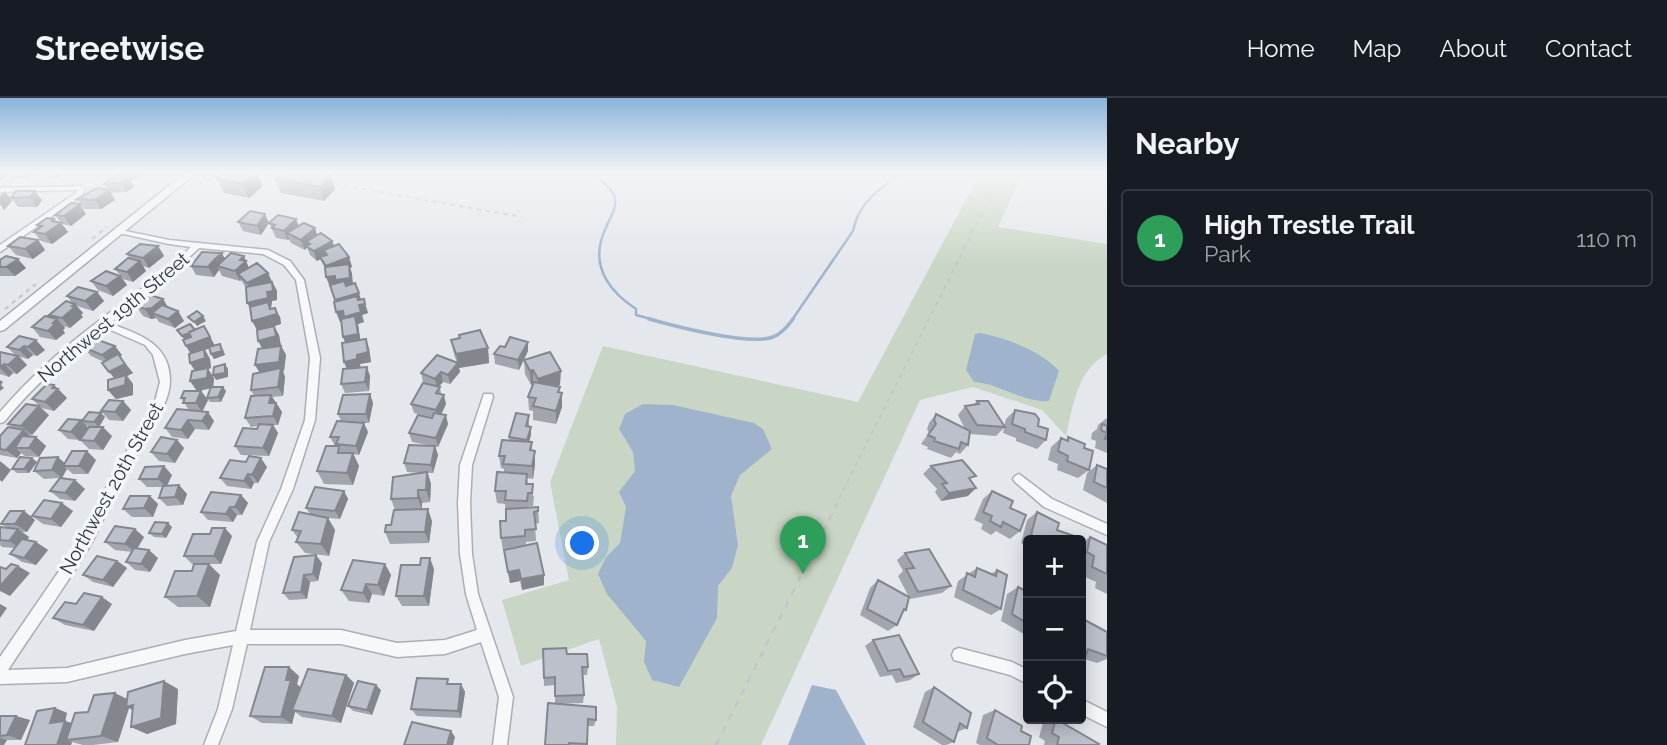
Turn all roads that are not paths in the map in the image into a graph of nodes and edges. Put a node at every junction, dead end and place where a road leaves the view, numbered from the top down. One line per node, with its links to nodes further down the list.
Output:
1 (66, 203): 5 (street)
2 (154, 203): 3 (street)
3 (119, 231): 4 (street); 7 (street)
4 (197, 246): 6 (street, Northwest 19th Street); 13 (street)
5 (0, 249)
6 (102, 323): 9 (street, Northwest 19th Street); 15 (street, Northwest 20th Street)
7 (0, 327)
8 (488, 397): 12 (street)
9 (0, 419)
10 (1019, 479): 11 (street)
11 (1107, 530)
12 (485, 634): 13 (street); 21 (street)
13 (242, 637): 17 (street); 20 (street)
14 (959, 655): 16 (street)
15 (0, 669)
16 (1023, 674)
17 (0, 677)
18 (1086, 709): 19 (street)
19 (1107, 720)
20 (211, 745)
21 (500, 745)

